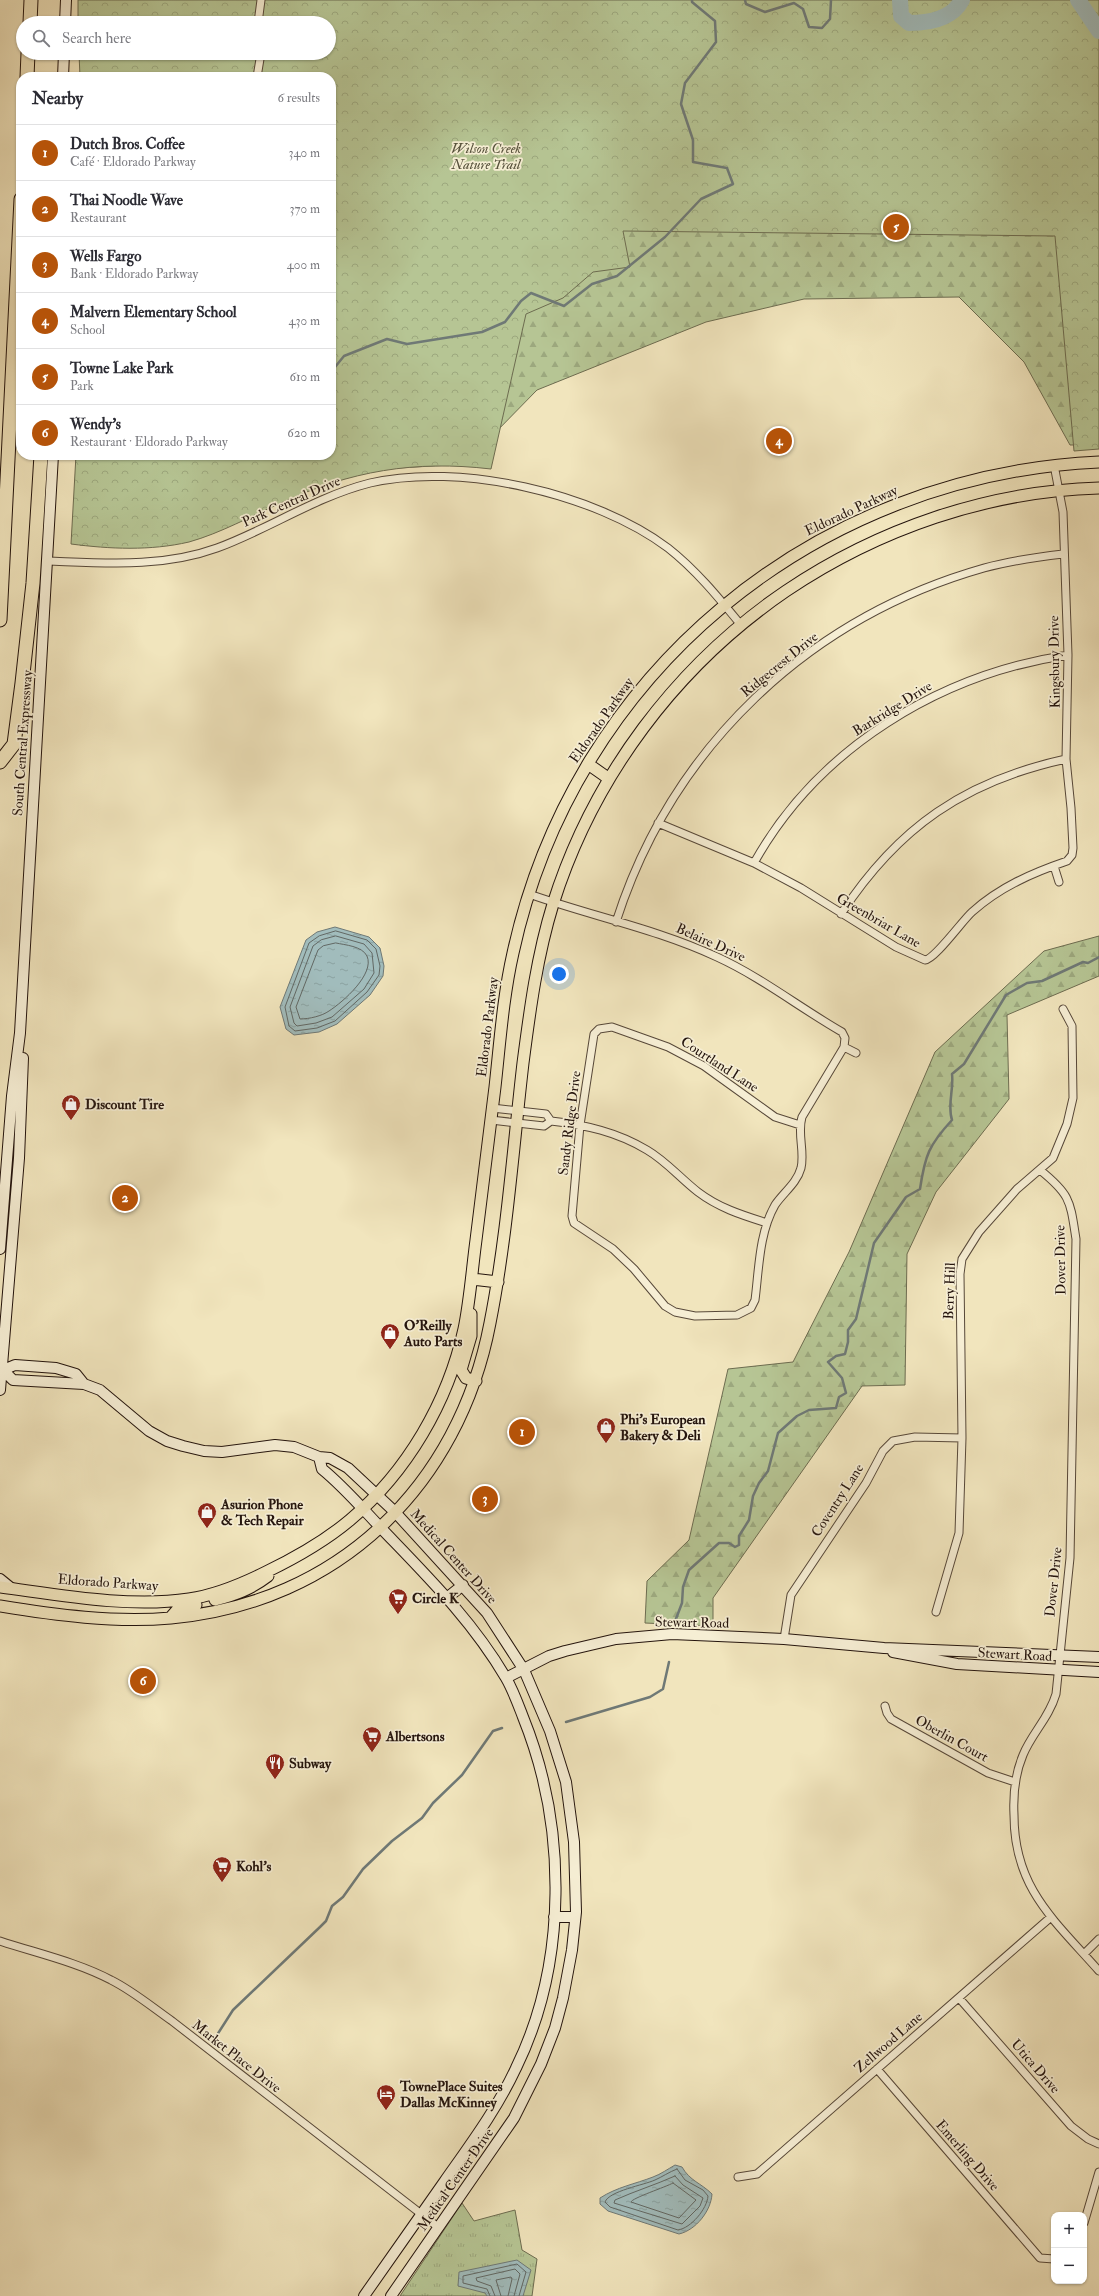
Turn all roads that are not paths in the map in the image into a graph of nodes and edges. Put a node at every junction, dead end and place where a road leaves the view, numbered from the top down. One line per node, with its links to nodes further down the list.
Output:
1 (31, 0): 4 (highway)
2 (66, 0): 5 (street)
3 (261, 0): 6 (street)
4 (30, 16)
5 (65, 16)
6 (259, 16)
7 (28, 60): 10 (highway)
8 (64, 60): 11 (street)
9 (259, 60): 12 (street)
10 (27, 72)
11 (63, 72)
12 (258, 72)
13 (16, 301): 24 (highway)
14 (42, 460): 18 (highway)
15 (50, 460): 18 (street, South Central Expressway)
16 (1099, 462): 17 (main road, Eldorado Parkway)
17 (1054, 465): 20 (street, Kingsbury Drive); 23 (main road, Eldorado Parkway)
18 (46, 472): 22 (street, South Central Expressway); 28 (highway)
19 (1099, 488): 20 (main road)
20 (1060, 490): 21 (street, Kingsbury Drive); 25 (main road)
21 (1063, 554): 26 (street, Kingsbury Drive); 31 (street, Ridgecrest Drive)
22 (47, 561): 23 (street, Park Central Drive); 42 (street, South Central Expressway)
23 (724, 605): 25 (street, Park Central Drive); 29 (main road, Eldorado Parkway)
24 (0, 620)
25 (741, 624): 30 (main road)
26 (1068, 654): 27 (street, Kingsbury Drive); 33 (street, Barkridge Drive)
27 (1066, 759): 32 (street, Kingsbury Drive); 38 (street)
28 (0, 762)
29 (588, 764): 30 (main road); 36 (main road, Eldorado Parkway)
30 (608, 778): 37 (main road)
31 (658, 823): 33 (street, Greenbriar Lane); 39 (street, Ridgecrest Drive)
32 (1070, 858): 34 (street, Greenbriar Lane)
33 (754, 863): 38 (street, Greenbriar Lane)
34 (1054, 866): 35 (street); 38 (street, Greenbriar Lane)
35 (1059, 882)
36 (529, 894): 37 (street, Belaire Drive); 45 (main road, Eldorado Parkway)
37 (553, 903): 39 (street, Belaire Drive); 46 (main road)
38 (841, 914)
39 (616, 922): 43 (street, Belaire Drive)
40 (1063, 1009): 52 (street, Berry Hill)
41 (599, 1029): 50 (street, Sandy Ridge Drive); 51 (street, Courtland Lane)
42 (20, 1033): 54 (street, South Central Expressway); 58 (street, South Central Expressway)
43 (844, 1047): 44 (street); 51 (street)
44 (856, 1053)
45 (492, 1108): 46 (street); 47 (main road, Eldorado Parkway)
46 (517, 1111): 48 (street); 49 (main road)
47 (491, 1120): 49 (street); 55 (main road, Eldorado Parkway)
48 (552, 1121): 49 (street); 50 (street)
49 (516, 1123): 56 (main road)
50 (580, 1125): 53 (street); 53 (street, Sandy Ridge Drive)
51 (800, 1125): 53 (street)
52 (1040, 1170): 62 (street, Berry Hill); 80 (street, Dover Drive)
53 (767, 1223)
54 (0, 1249)
55 (472, 1279): 56 (main road); 57 (main road, Eldorado Parkway)
56 (498, 1282): 59 (main road)
57 (470, 1296): 59 (main road); 64 (main road, Eldorado Parkway)
58 (3, 1370): 60 (street, Medical Center Drive); 60 (street, Medical Center Drive); 61 (street, South Central Expressway)
59 (476, 1381): 66 (main road)
60 (84, 1384): 63 (street, Medical Center Drive)
61 (0, 1390)
62 (962, 1438): 75 (street, Berry Hill); 78 (street, Coventry Lane)
63 (318, 1457): 64 (street, Medical Center Drive); 65 (street, Medical Center Drive)
64 (376, 1495): 65 (main road, Eldorado Parkway); 66 (street, Medical Center Drive)
65 (362, 1508): 67 (street, Medical Center Drive); 68 (main road, Eldorado Parkway)
66 (395, 1512): 67 (main road); 70 (street, Medical Center Drive)
67 (379, 1527): 72 (street, Medical Center Drive); 77 (main road)
68 (282, 1564): 73 (main road, Eldorado Parkway); 77 (main road)
69 (0, 1579): 71 (street)
70 (464, 1585): 72 (street); 82 (street, Medical Center Drive)
71 (6, 1588): 73 (main road, Eldorado Parkway)
72 (448, 1597): 85 (street, Medical Center Drive)
73 (168, 1601): 76 (main road)
74 (2, 1608): 76 (main road)
75 (936, 1612)
76 (93, 1618): 77 (main road)
77 (170, 1618)
78 (784, 1639): 79 (street, Stewart Road); 82 (street, Stewart Road)
79 (884, 1648): 80 (street, Stewart Road); 83 (street, Stewart Road)
80 (1059, 1656): 81 (street, Stewart Road); 83 (street, Dover Drive)
81 (1099, 1657)
82 (524, 1670): 85 (street, Stewart Road); 89 (street, Medical Center Drive)
83 (1058, 1670): 84 (street, Stewart Road); 87 (street, Dover Drive)
84 (1099, 1672)
85 (506, 1678): 88 (street, Medical Center Drive)
86 (885, 1706): 87 (street, Oberlin Court)
87 (1015, 1782): 90 (street, Dover Drive)
88 (554, 1917): 89 (street); 101 (street, Medical Center Drive)
89 (575, 1917): 102 (street, Medical Center Drive)
90 (1051, 1917): 93 (street, Dover Drive); 95 (street, Zellwood Lane)
91 (1099, 1939): 93 (street)
92 (0, 1942): 101 (street, Market Place Drive)
93 (1084, 1954): 94 (street, Dover Drive)
94 (1099, 1971)
95 (959, 1998): 96 (street, Zellwood Lane); 97 (street, Utica Drive)
96 (878, 2069): 99 (street, Zellwood Lane); 103 (street, Emerling Drive)
97 (1099, 2144)
98 (1099, 2172): 100 (street)
99 (738, 2178)
100 (1087, 2213)
101 (421, 2214): 102 (street, Market Place Drive); 104 (street, Medical Center Drive)
102 (438, 2227): 105 (street, Medical Center Drive)
103 (1051, 2259)
104 (364, 2296)
105 (391, 2296)

